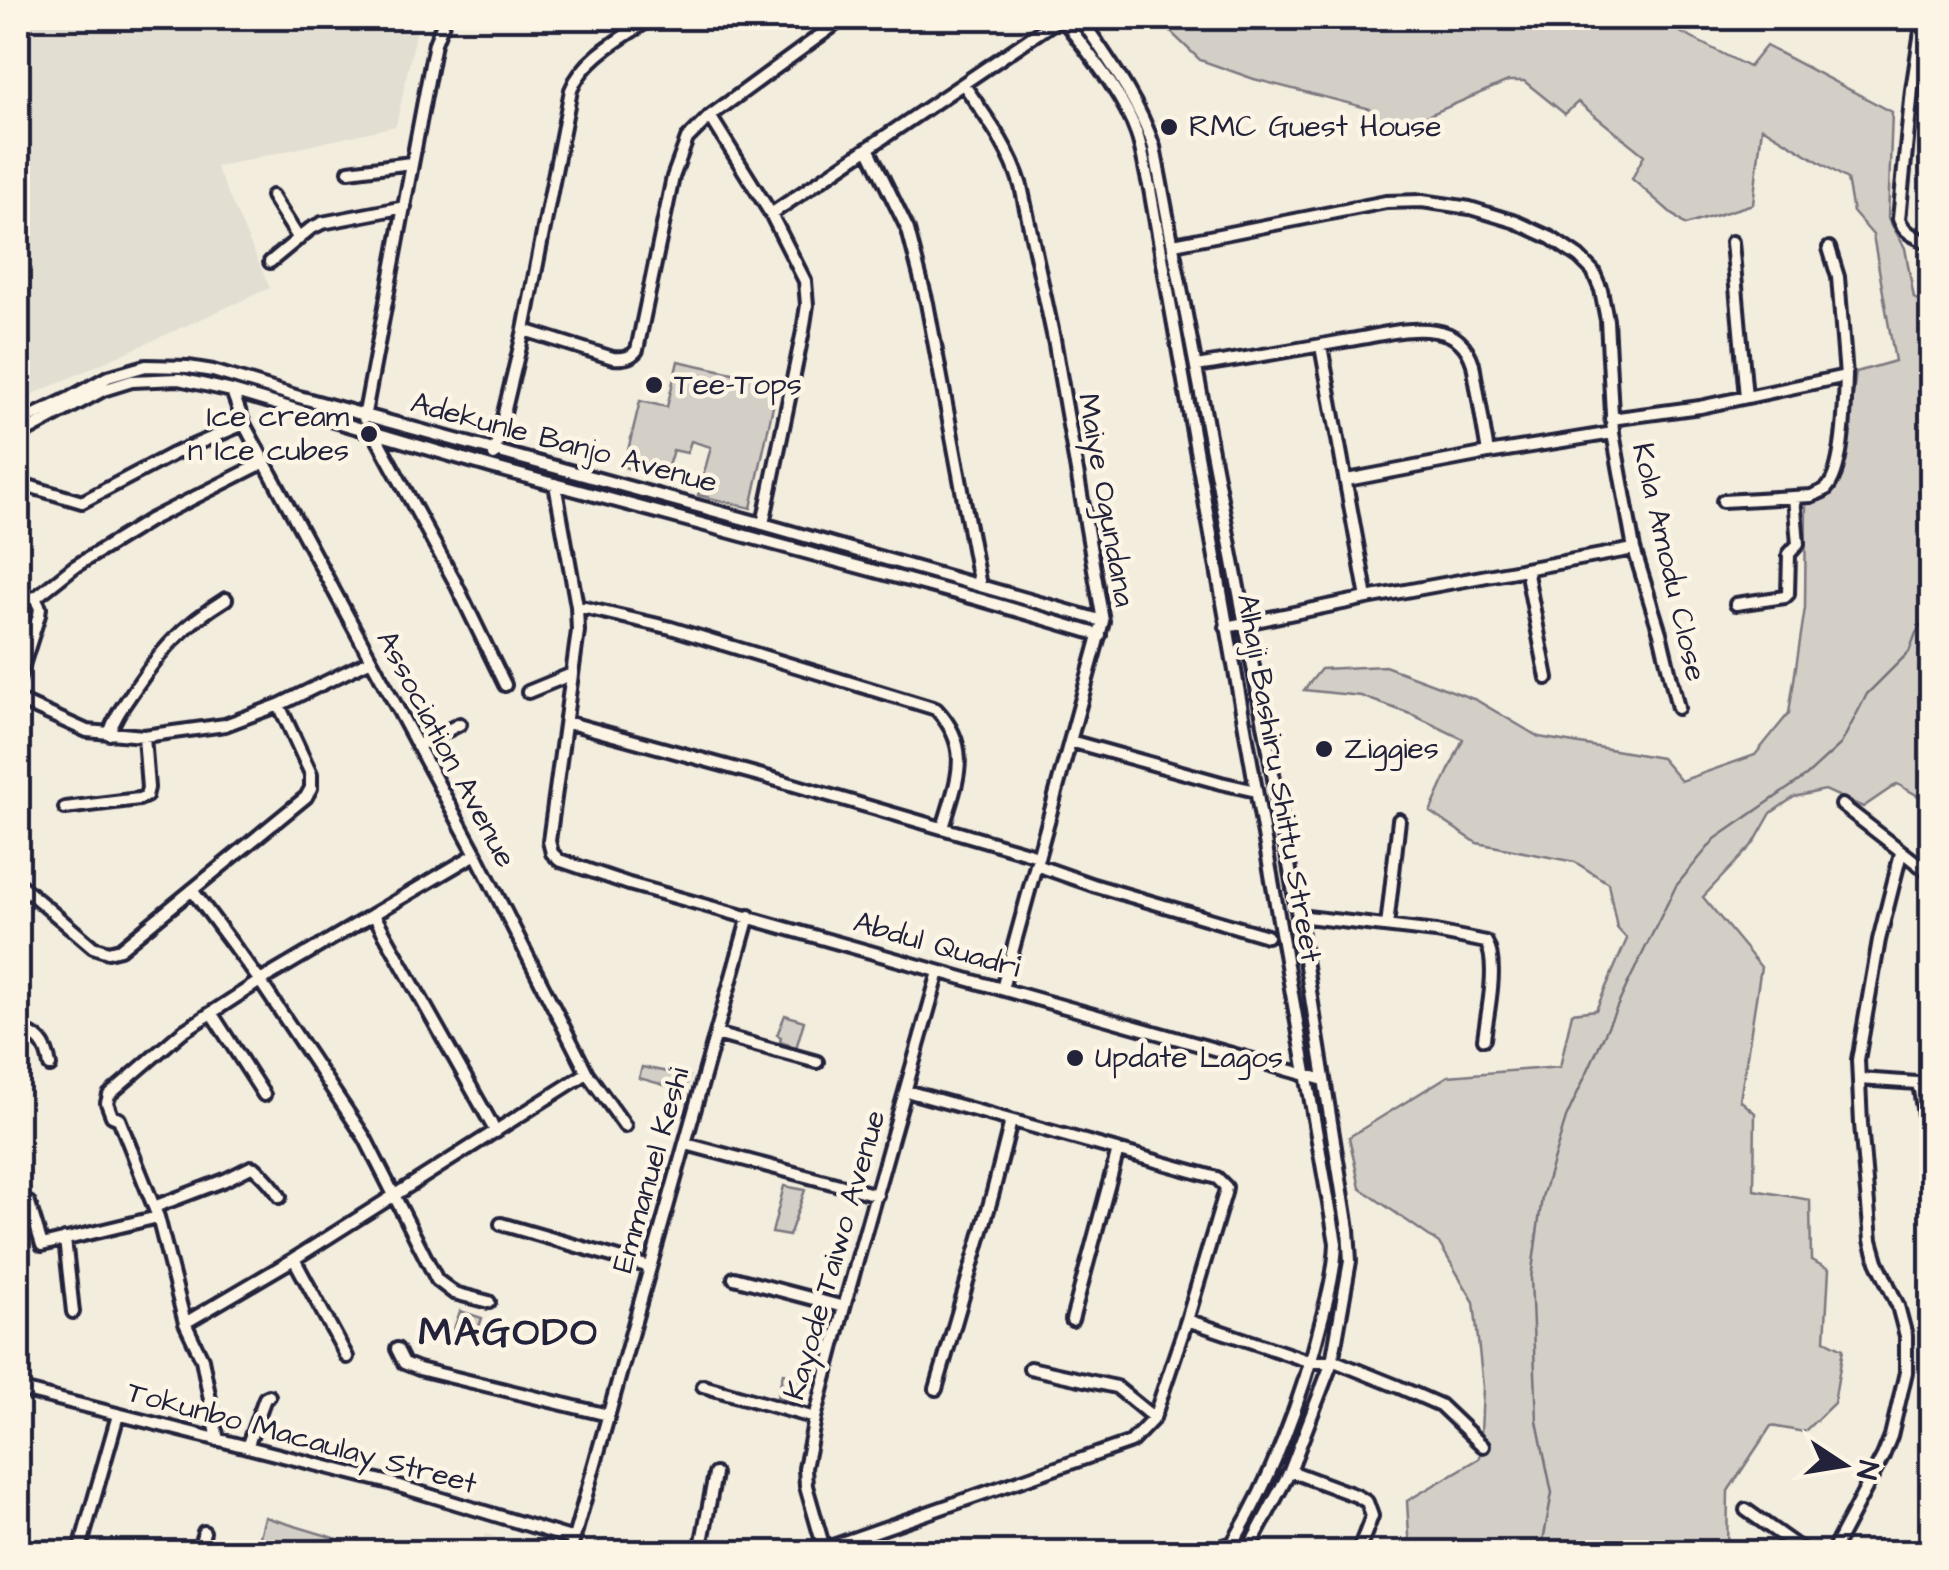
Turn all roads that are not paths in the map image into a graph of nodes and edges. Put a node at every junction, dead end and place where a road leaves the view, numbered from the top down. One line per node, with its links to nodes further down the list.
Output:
1 (445, 18): 10 (street)
2 (652, 18): 21 (street)
3 (844, 18): 8 (street)
4 (1061, 18): 7 (street); 56 (street, Alhaji Bashiru Shittu Street)
5 (1080, 18): 17 (street, Alhaji Bashiru Shittu Street)
6 (1923, 18): 18 (street)
7 (964, 85): 9 (street); 54 (street, Maiye Ogundana)
8 (710, 116): 14 (street); 21 (street)
9 (868, 148): 14 (street); 47 (street)
10 (411, 163): 11 (street); 13 (street)
11 (349, 172)
12 (272, 196): 15 (street)
13 (405, 207): 15 (street); 27 (street)
14 (771, 214): 44 (street)
15 (298, 238): 20 (street)
16 (1732, 242): 26 (street)
17 (1174, 244): 23 (street, Alhaji Bashiru Shittu Street); 28 (street, Kola Amodu Close)
18 (1932, 244)
19 (1829, 248): 24 (street)
20 (270, 262)
21 (524, 330): 35 (street)
22 (1321, 346): 23 (street); 36 (street); 39 (street)
23 (1197, 366): 55 (street, Alhaji Bashiru Shittu Street)
24 (1846, 376): 26 (street); 42 (street)
25 (232, 390): 30 (street, Association Avenue); 31 (street, Adekunle Banjo Avenue); 34 (street, Adekunle Banjo Avenue)
26 (1746, 397): 28 (street)
27 (365, 415): 29 (street, Adekunle Banjo Avenue); 31 (street); 35 (street, Adekunle Banjo Avenue)
28 (1611, 419): 33 (street, Kola Amodu Close)
29 (18, 423)
30 (244, 424): 37 (street, Association Avenue); 40 (street)
31 (360, 427): 32 (street, Adekunle Banjo Avenue)
32 (373, 431): 38 (street, Adekunle Banjo Avenue); 62 (street)
33 (1612, 433): 36 (street); 45 (street, Kola Amodu Close)
34 (18, 436)
35 (495, 450): 38 (street); 44 (street, Adekunle Banjo Avenue)
36 (1488, 453): 39 (street)
37 (264, 462): 49 (street); 58 (street, Association Avenue)
38 (491, 467): 41 (street, Adekunle Banjo Avenue)
39 (1347, 480): 50 (street)
40 (18, 484)
41 (555, 484): 53 (street); 57 (street, Adekunle Banjo Avenue)
42 (1794, 496): 43 (street); 52 (street)
43 (1724, 500)
44 (763, 524): 47 (street, Adekunle Banjo Avenue)
45 (1634, 549): 46 (street); 66 (street, Kola Amodu Close)
46 (1526, 569): 50 (street); 60 (street)
47 (980, 586): 54 (street, Adekunle Banjo Avenue)
48 (18, 596): 49 (street)
49 (35, 598): 61 (street)
50 (1367, 598): 55 (street)
51 (226, 599): 69 (street)
52 (1736, 604)
53 (577, 606): 59 (street); 77 (street)
54 (1103, 621): 57 (street, Maiye Ogundana)
55 (1244, 622): 56 (street); 86 (street, Alhaji Bashiru Shittu Street)
56 (1226, 627): 73 (street, Alhaji Bashiru Shittu Street)
57 (1100, 635): 71 (street, Maiye Ogundana)
58 (370, 660): 65 (street); 72 (street, Association Avenue)
59 (572, 674): 63 (street); 67 (street)
60 (1547, 678)
61 (18, 681)
62 (505, 685)
63 (528, 692)
64 (18, 700): 69 (street)
65 (279, 705): 70 (street); 83 (street)
66 (1678, 708)
67 (566, 722): 77 (street); 85 (street, Abdul Quadri)
68 (460, 724): 72 (street)
69 (109, 734): 70 (street)
70 (144, 736): 75 (street)
71 (1070, 741): 73 (street); 80 (street, Maiye Ogundana)
72 (417, 746): 79 (street, Association Avenue)
73 (1256, 791): 99 (street, Alhaji Bashiru Shittu Street)
74 (1842, 805): 78 (street)
75 (65, 808)
76 (1399, 820): 87 (street)
77 (944, 828): 80 (street)
78 (1901, 853): 81 (street); 100 (street)
79 (476, 854): 84 (street); 98 (street, Association Avenue)
80 (1037, 861): 88 (street); 91 (street, Maiye Ogundana)
81 (1932, 875)
82 (18, 882): 83 (street)
83 (192, 890): 90 (street)
84 (374, 915): 90 (street); 106 (street)
85 (748, 916): 89 (street, Abdul Quadri); 94 (street, Emmanuel Keshi)
86 (1298, 916): 87 (street); 101 (street, Alhaji Bashiru Shittu Street)
87 (1387, 926): 95 (street)
88 (1267, 936)
89 (939, 972): 91 (street, Abdul Quadri); 102 (street, Kayode Taiwo Avenue)
90 (260, 981): 92 (street); 110 (street)
91 (1002, 989): 99 (street, Abdul Quadri)
92 (212, 1014): 103 (street); 114 (street)
93 (18, 1029): 97 (street)
94 (716, 1034): 96 (street); 107 (street, Emmanuel Keshi)
95 (1484, 1039)
96 (817, 1062)
97 (50, 1066)
98 (588, 1073): 105 (street, Association Avenue); 106 (street)
99 (1307, 1076): 101 (street, Abdul Quadri); 128 (street, Alhaji Bashiru Shittu Street)
100 (1860, 1079): 109 (street); 157 (street)
101 (1324, 1080): 129 (street, Alhaji Bashiru Shittu Street)
102 (906, 1091): 104 (street); 111 (street, Kayode Taiwo Avenue)
103 (264, 1095)
104 (1010, 1121): 108 (street); 133 (street)
105 (625, 1126)
106 (496, 1132): 110 (street)
107 (686, 1144): 111 (street); 118 (street, Emmanuel Keshi)
108 (1118, 1150): 123 (street); 124 (street)
109 (1932, 1163)
110 (395, 1194): 117 (street); 120 (street)
111 (877, 1195): 121 (street, Kayode Taiwo Avenue)
112 (280, 1197): 114 (street)
113 (18, 1204): 116 (street)
114 (156, 1212): 116 (street); 125 (street)
115 (500, 1224): 118 (street)
116 (65, 1239): 122 (street)
117 (294, 1259): 125 (street); 127 (street)
118 (650, 1267): 136 (street, Emmanuel Keshi)
119 (734, 1278): 121 (street)
120 (489, 1302)
121 (844, 1308): 137 (street, Kayode Taiwo Avenue)
122 (73, 1312)
123 (1072, 1320)
124 (1187, 1320): 128 (street); 138 (street)
125 (185, 1323): 139 (street)
126 (396, 1349): 136 (street)
127 (347, 1357)
128 (1312, 1362): 129 (street); 147 (street, Alhaji Bashiru Shittu Street)
129 (1332, 1362): 140 (street); 142 (street, Alhaji Bashiru Shittu Street)
130 (1030, 1368): 138 (street)
131 (703, 1386): 137 (street)
132 (18, 1389): 135 (street, Tokunbo Macaulay Street)
133 (936, 1389)
134 (269, 1396): 141 (street)
135 (118, 1415): 139 (street, Tokunbo Macaulay Street); 150 (street)
136 (608, 1415): 146 (street, Emmanuel Keshi)
137 (815, 1418): 149 (street, Kayode Taiwo Avenue)
138 (1154, 1418): 149 (street)
139 (218, 1440): 141 (street, Tokunbo Macaulay Street)
140 (1483, 1446)
141 (247, 1447): 146 (street, Tokunbo Macaulay Street)
142 (1290, 1471): 148 (street, Alhaji Bashiru Shittu Street); 155 (street)
143 (715, 1474): 153 (street)
144 (1746, 1510): 156 (street)
145 (204, 1532): 151 (street)
146 (574, 1539): 152 (street, Emmanuel Keshi)
147 (1230, 1548): 148 (street); 154 (street)
148 (1248, 1550)
149 (824, 1551)
150 (79, 1552)
151 (198, 1552)
152 (570, 1552)
153 (700, 1552)
154 (1203, 1552)
155 (1358, 1552)
156 (1805, 1552)
157 (1832, 1552)

